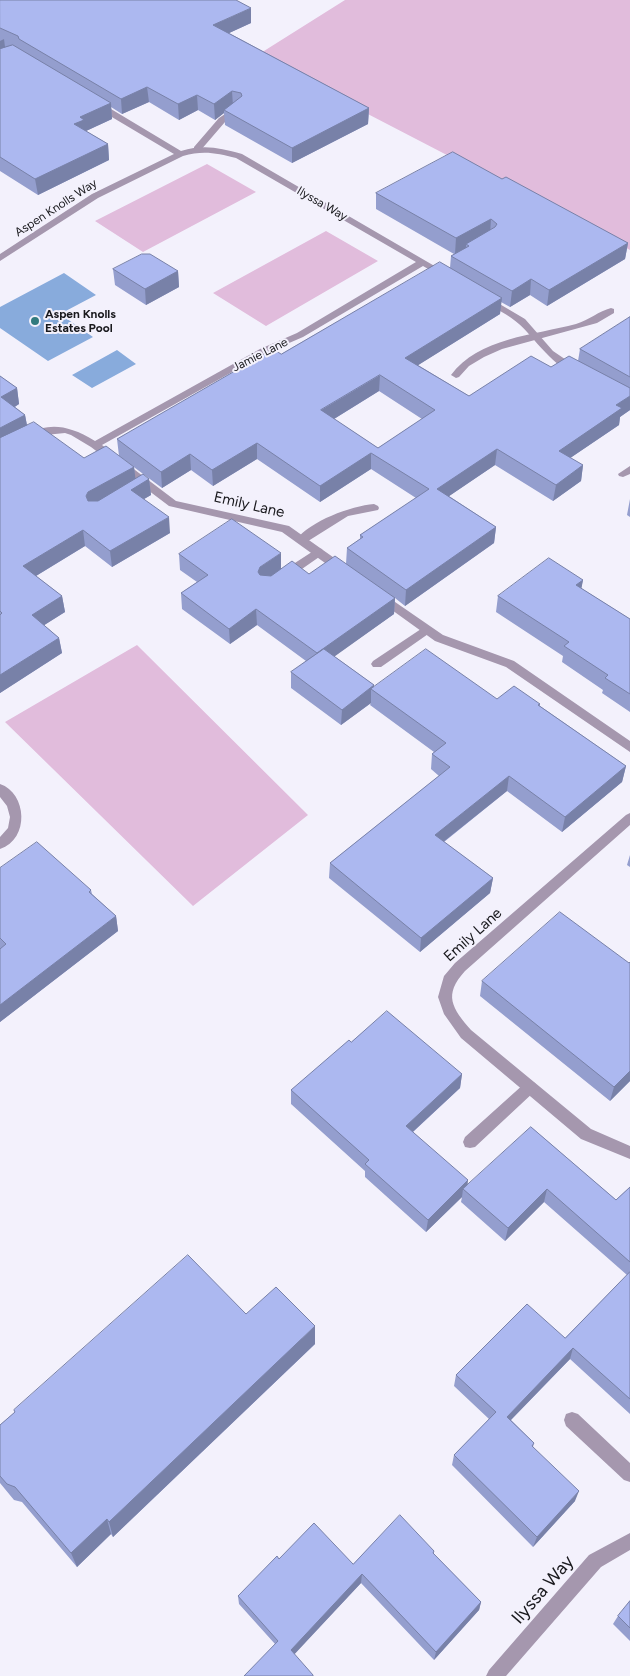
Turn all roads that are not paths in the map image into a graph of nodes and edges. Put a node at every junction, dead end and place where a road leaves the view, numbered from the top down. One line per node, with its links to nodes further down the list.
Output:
1 (90, 100): 4 (street)
2 (237, 110): 3 (street)
3 (197, 149): 4 (street, Ilyssa Way); 6 (street, Ilyssa Way)
4 (180, 154): 5 (street, Aspen Knolls Way)
5 (0, 258)
6 (423, 262): 7 (street, Ilyssa Way); 13 (street, Jamie Lane)
7 (453, 280)
8 (476, 293): 10 (street)
9 (611, 311): 10 (street)
10 (536, 336): 11 (street); 12 (street)
11 (456, 375)
12 (586, 376)
13 (94, 445): 14 (street, Emily Lane); 16 (street, Emily Lane)
14 (0, 452)
15 (374, 508): 16 (street)
16 (301, 540): 17 (street, Emily Lane)
17 (318, 552): 18 (street, Emily Lane); 19 (street)
18 (349, 574)
19 (273, 582)
20 (372, 591): 21 (street)
21 (426, 629): 22 (street); 23 (street)
22 (378, 664)
23 (630, 747)
24 (0, 789): 26 (street)
25 (630, 818): 27 (street, Emily Lane)
26 (0, 844)
27 (530, 1087): 28 (street); 29 (street, Emily Lane)
28 (470, 1142)
29 (630, 1153)
30 (572, 1420): 31 (street)
31 (630, 1474)
32 (630, 1541): 33 (street, Ilyssa Way)
33 (495, 1676)

